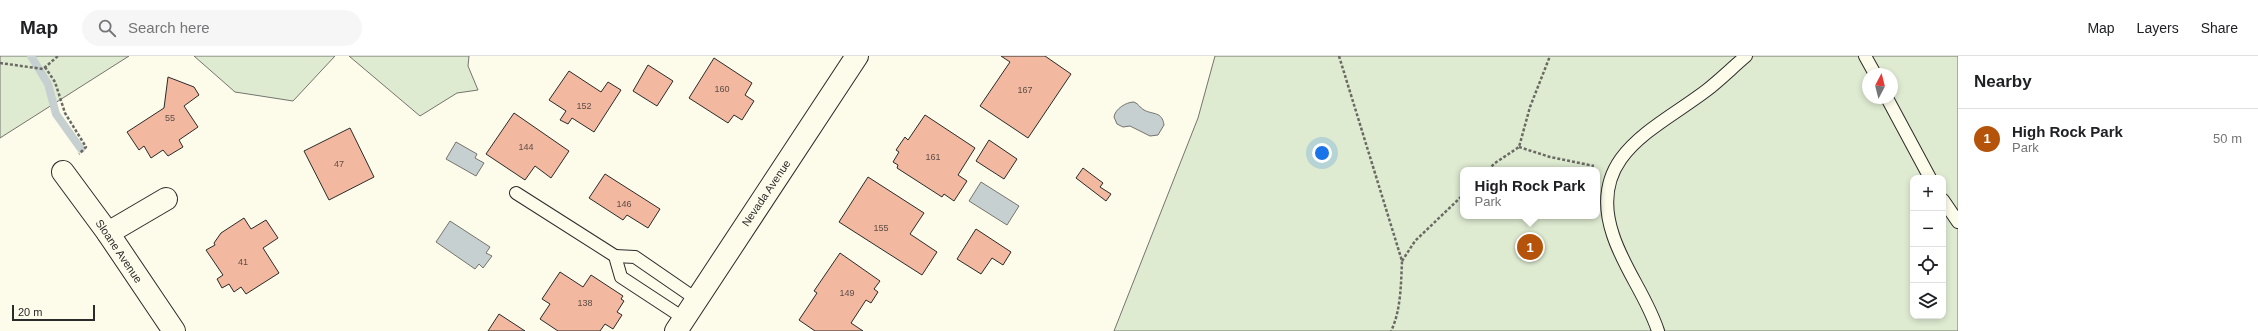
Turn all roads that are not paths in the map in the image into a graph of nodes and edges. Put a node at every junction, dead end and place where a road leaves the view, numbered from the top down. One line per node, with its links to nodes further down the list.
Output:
1 (857, 56): 14 (street, Nevada Avenue)
2 (1746, 56): 17 (lane)
3 (1865, 56): 4 (lane)
4 (1871, 68)
5 (1890, 104): 7 (lane)
6 (63, 172): 12 (street, Sloane Avenue)
7 (1928, 175)
8 (516, 192): 13 (lane)
9 (166, 199): 12 (street)
10 (1946, 204): 11 (lane)
11 (1958, 222)
12 (108, 233): 16 (street, Sloane Avenue)
13 (615, 256): 14 (lane); 15 (lane)
14 (696, 299): 15 (street, Nevada Avenue)
15 (681, 325)
16 (174, 331)
17 (1658, 331)

